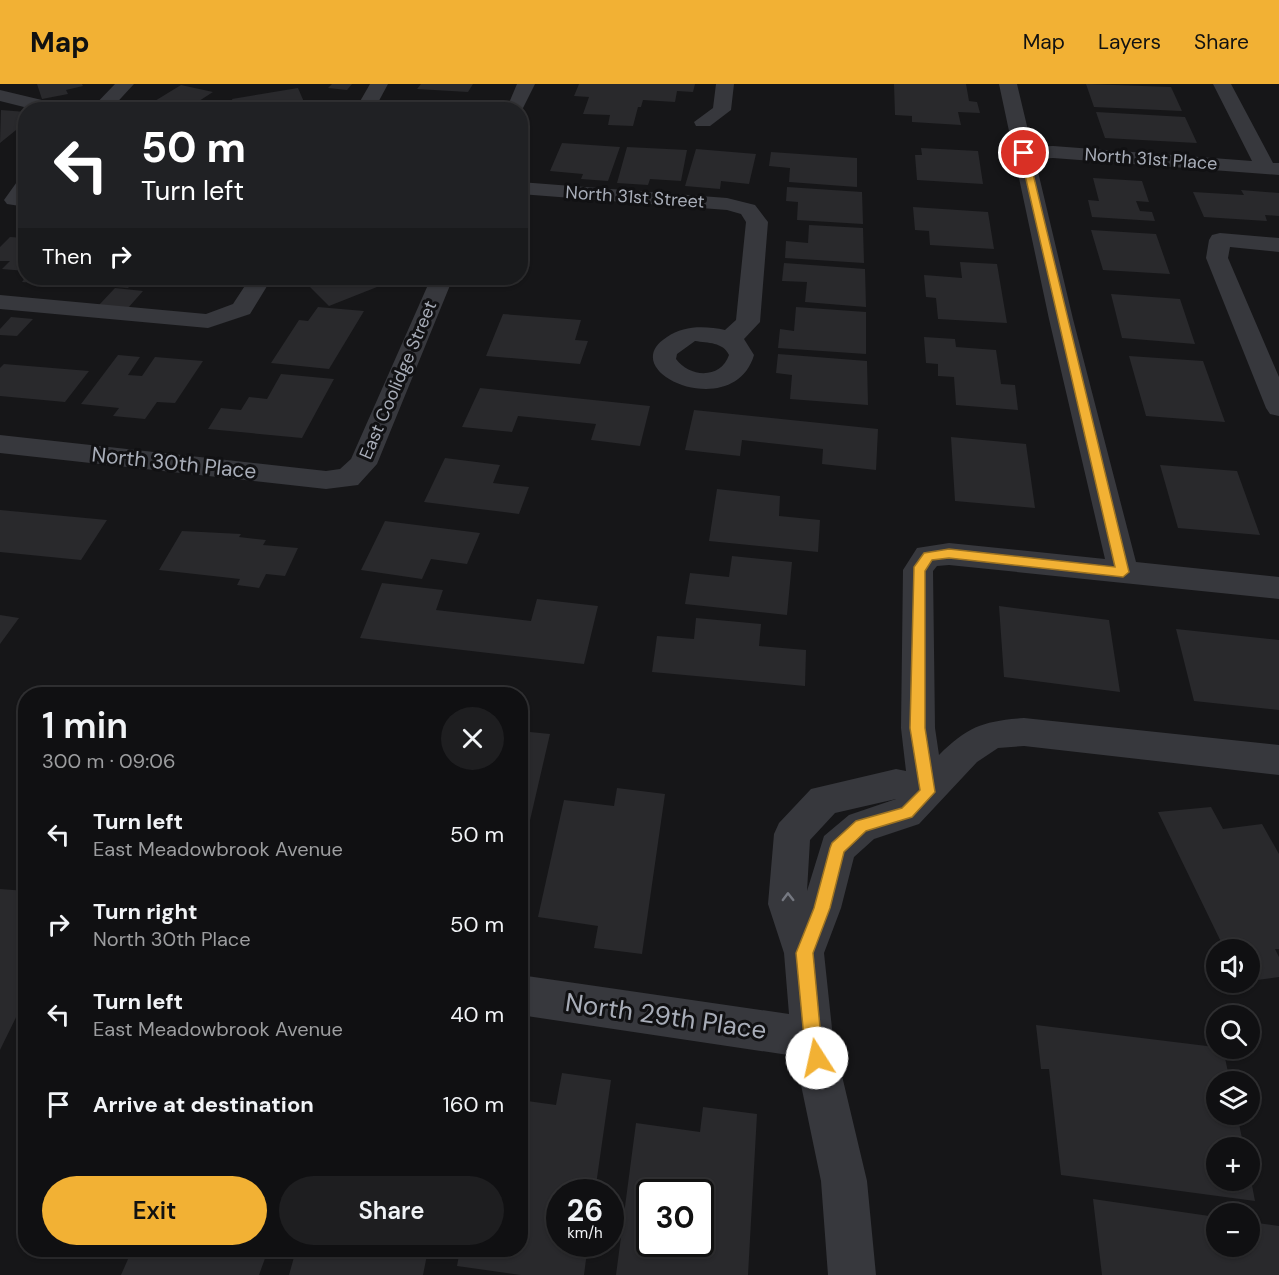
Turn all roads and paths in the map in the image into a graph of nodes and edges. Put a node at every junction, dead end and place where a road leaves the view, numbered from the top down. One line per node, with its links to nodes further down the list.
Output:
1 (125, 84): 9 (street)
2 (380, 84): 10 (street)
3 (526, 84): 11 (street)
4 (725, 84): 12 (street)
5 (1008, 84): 13 (street)
6 (1222, 84): 14 (street)
7 (0, 95): 8 (street)
8 (28, 102)
9 (107, 102)
10 (369, 102)
11 (518, 102)
12 (703, 122)
13 (1024, 153): 14 (street, North 31st Place); 24 (street)
14 (1272, 169)
15 (528, 189): 20 (street, North 31st Street)
16 (1279, 245): 21 (street)
17 (257, 285): 19 (street)
18 (439, 285): 23 (street, East Coolidge Street)
19 (0, 302)
20 (729, 340)
21 (1279, 408)
22 (0, 444): 23 (street, North 30th Place)
23 (348, 478)
24 (1123, 572): 25 (street); 27 (street)
25 (1279, 588)
26 (1279, 760): 27 (street)
27 (927, 792): 29 (street, one-way to 27)
28 (528, 996): 29 (street, North 29th Place)
29 (812, 1038): 30 (street)
30 (852, 1275)

